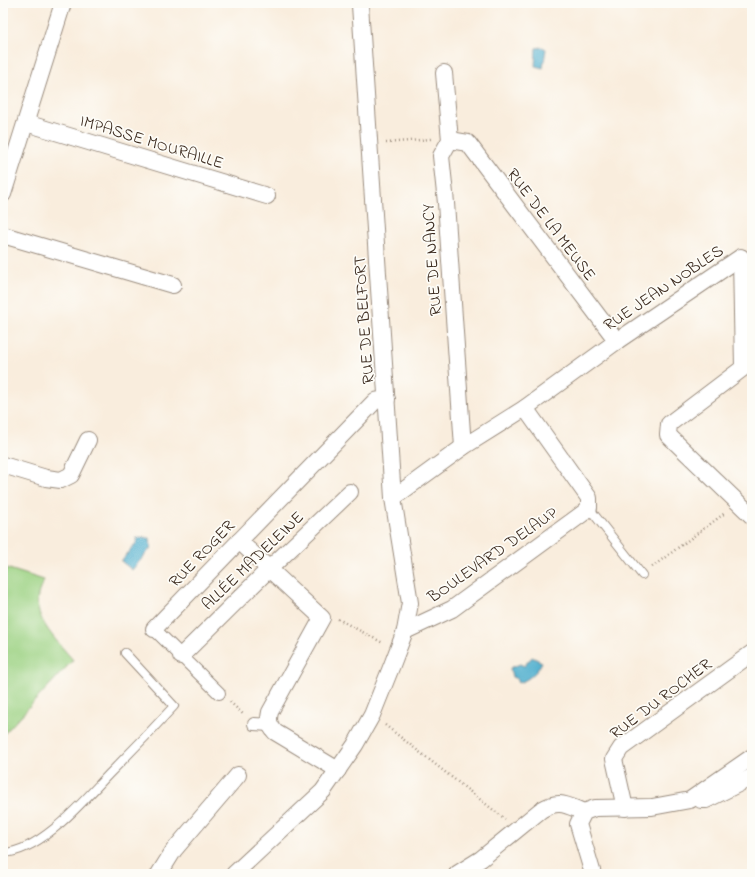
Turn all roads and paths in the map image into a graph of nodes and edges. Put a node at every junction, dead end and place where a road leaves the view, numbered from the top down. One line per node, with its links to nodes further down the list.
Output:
1 (64, 3): 4 (street)
2 (359, 4): 6 (street, RUE DE BELFORT)
3 (444, 73): 5 (street)
4 (26, 123): 7 (street); 8 (street, IMPASSE MOURAILLE)
5 (450, 138): 6 (path); 11 (street, RUE DE LA MEUSE); 15 (street, RUE DE NANCY)
6 (370, 145): 12 (street, RUE DE BELFORT)
7 (3, 194)
8 (267, 196)
9 (3, 235): 10 (street)
10 (173, 285)
11 (617, 341): 13 (street, RUE JEAN NOBLES); 19 (street, RUE JEAN NOBLES)
12 (387, 399): 18 (street, RUE DE BELFORT); 22 (street, RUE ROGER)
13 (525, 408): 15 (street, RUE JEAN NOBLES); 20 (street)
14 (88, 440): 16 (street)
15 (463, 447): 18 (street, RUE JEAN NOBLES)
16 (3, 465)
17 (350, 492): 23 (street, ALLÉE MADELEINE)
18 (393, 498): 27 (street, RUE DE BELFORT)
19 (738, 504): 21 (street, RUE JEAN NOBLES); 24 (path)
20 (589, 508): 24 (lane); 27 (street, BOULEVARD DELAUP)
21 (752, 516)
22 (239, 541): 23 (street); 26 (street, RUE ROGER)
23 (269, 569): 25 (street); 31 (street, ALLÉE MADELEINE)
24 (642, 575)
25 (322, 618): 28 (path); 35 (street)
26 (154, 629): 31 (street, RUE ROGER)
27 (405, 631): 28 (street)
28 (397, 651): 33 (street)
29 (752, 652): 41 (street, RUE DU ROCHER)
30 (124, 653): 44 (lane)
31 (180, 656): 32 (street, RUE ROGER)
32 (219, 692): 34 (path)
33 (372, 715): 37 (street); 43 (path)
34 (254, 724): 35 (street)
35 (270, 726): 37 (street)
36 (752, 757): 40 (street)
37 (338, 770): 46 (street)
38 (238, 775): 45 (street)
39 (752, 777): 40 (street)
40 (690, 800): 41 (street)
41 (625, 808): 42 (street)
42 (584, 812): 43 (street); 48 (street)
43 (518, 829): 47 (street)
44 (3, 853)
45 (159, 874)
46 (234, 874)
47 (457, 874)
48 (592, 874)

